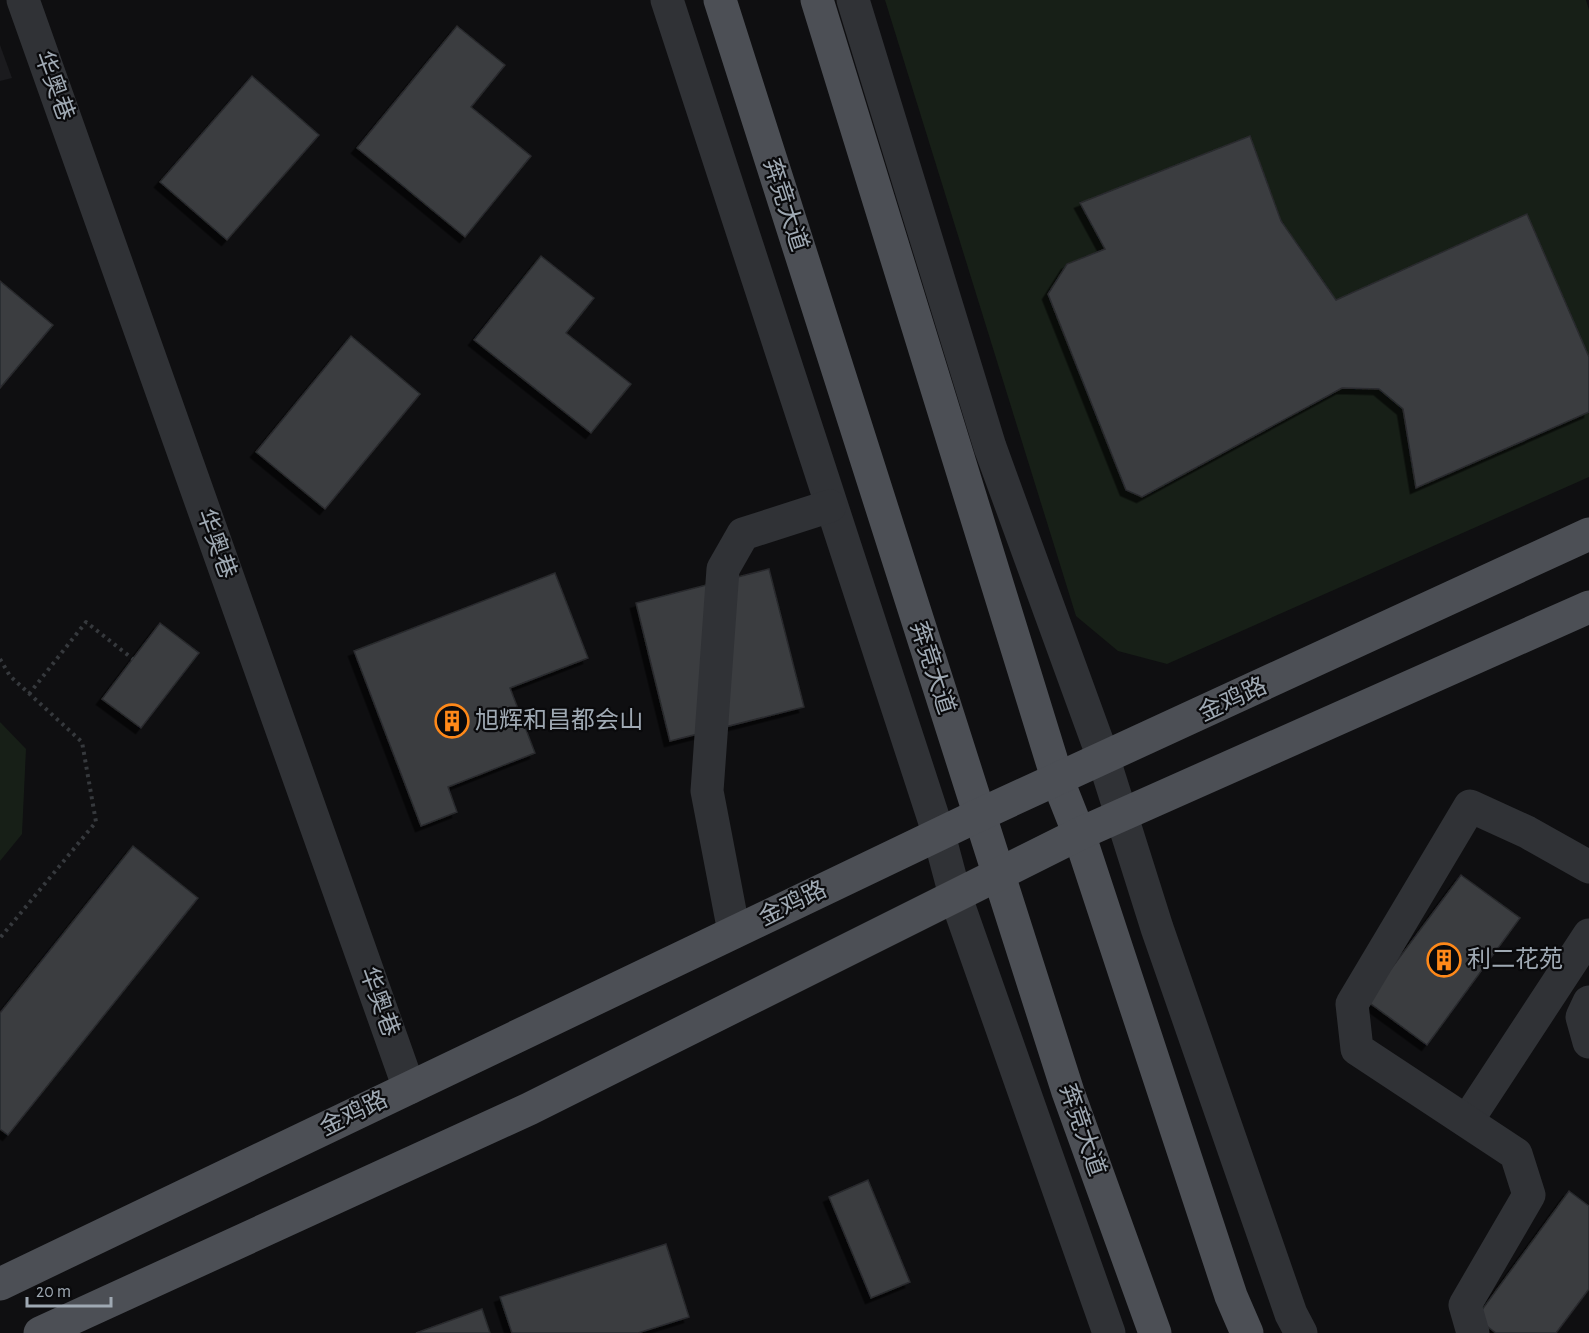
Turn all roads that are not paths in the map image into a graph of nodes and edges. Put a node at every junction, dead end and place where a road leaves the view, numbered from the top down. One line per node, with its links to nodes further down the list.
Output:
1 (23, 0): 22 (street, 华奥巷)
2 (667, 0): 6 (street)
3 (720, 0): 11 (main road, 奔竞大道)
4 (817, 0): 10 (main road)
5 (853, 0): 9 (street)
6 (830, 506): 14 (street); 18 (street)
7 (1589, 534): 9 (main road, 金鸡路)
8 (1589, 608): 12 (main road)
9 (1104, 760): 10 (main road, 金鸡路); 12 (street)
10 (1058, 781): 11 (main road, 金鸡路); 13 (main road)
11 (979, 815): 14 (main road, 金鸡路); 16 (main road, 奔竞大道)
12 (1120, 816): 13 (main road); 29 (street)
13 (1079, 834): 16 (main road); 28 (main road)
14 (939, 835): 17 (street); 18 (main road, 金鸡路)
15 (1589, 867): 23 (street)
16 (998, 874): 17 (main road); 27 (main road, 奔竞大道)
17 (955, 895): 25 (main road); 26 (street)
18 (734, 932): 22 (main road, 金鸡路)
19 (1589, 935): 23 (street)
20 (1589, 1002): 21 (street)
21 (1589, 1042)
22 (409, 1088): 24 (main road, 金鸡路)
23 (1467, 1121): 30 (street)
24 (0, 1284)
25 (40, 1333)
26 (1108, 1333)
27 (1155, 1333)
28 (1247, 1333)
29 (1301, 1333)
30 (1473, 1333)

